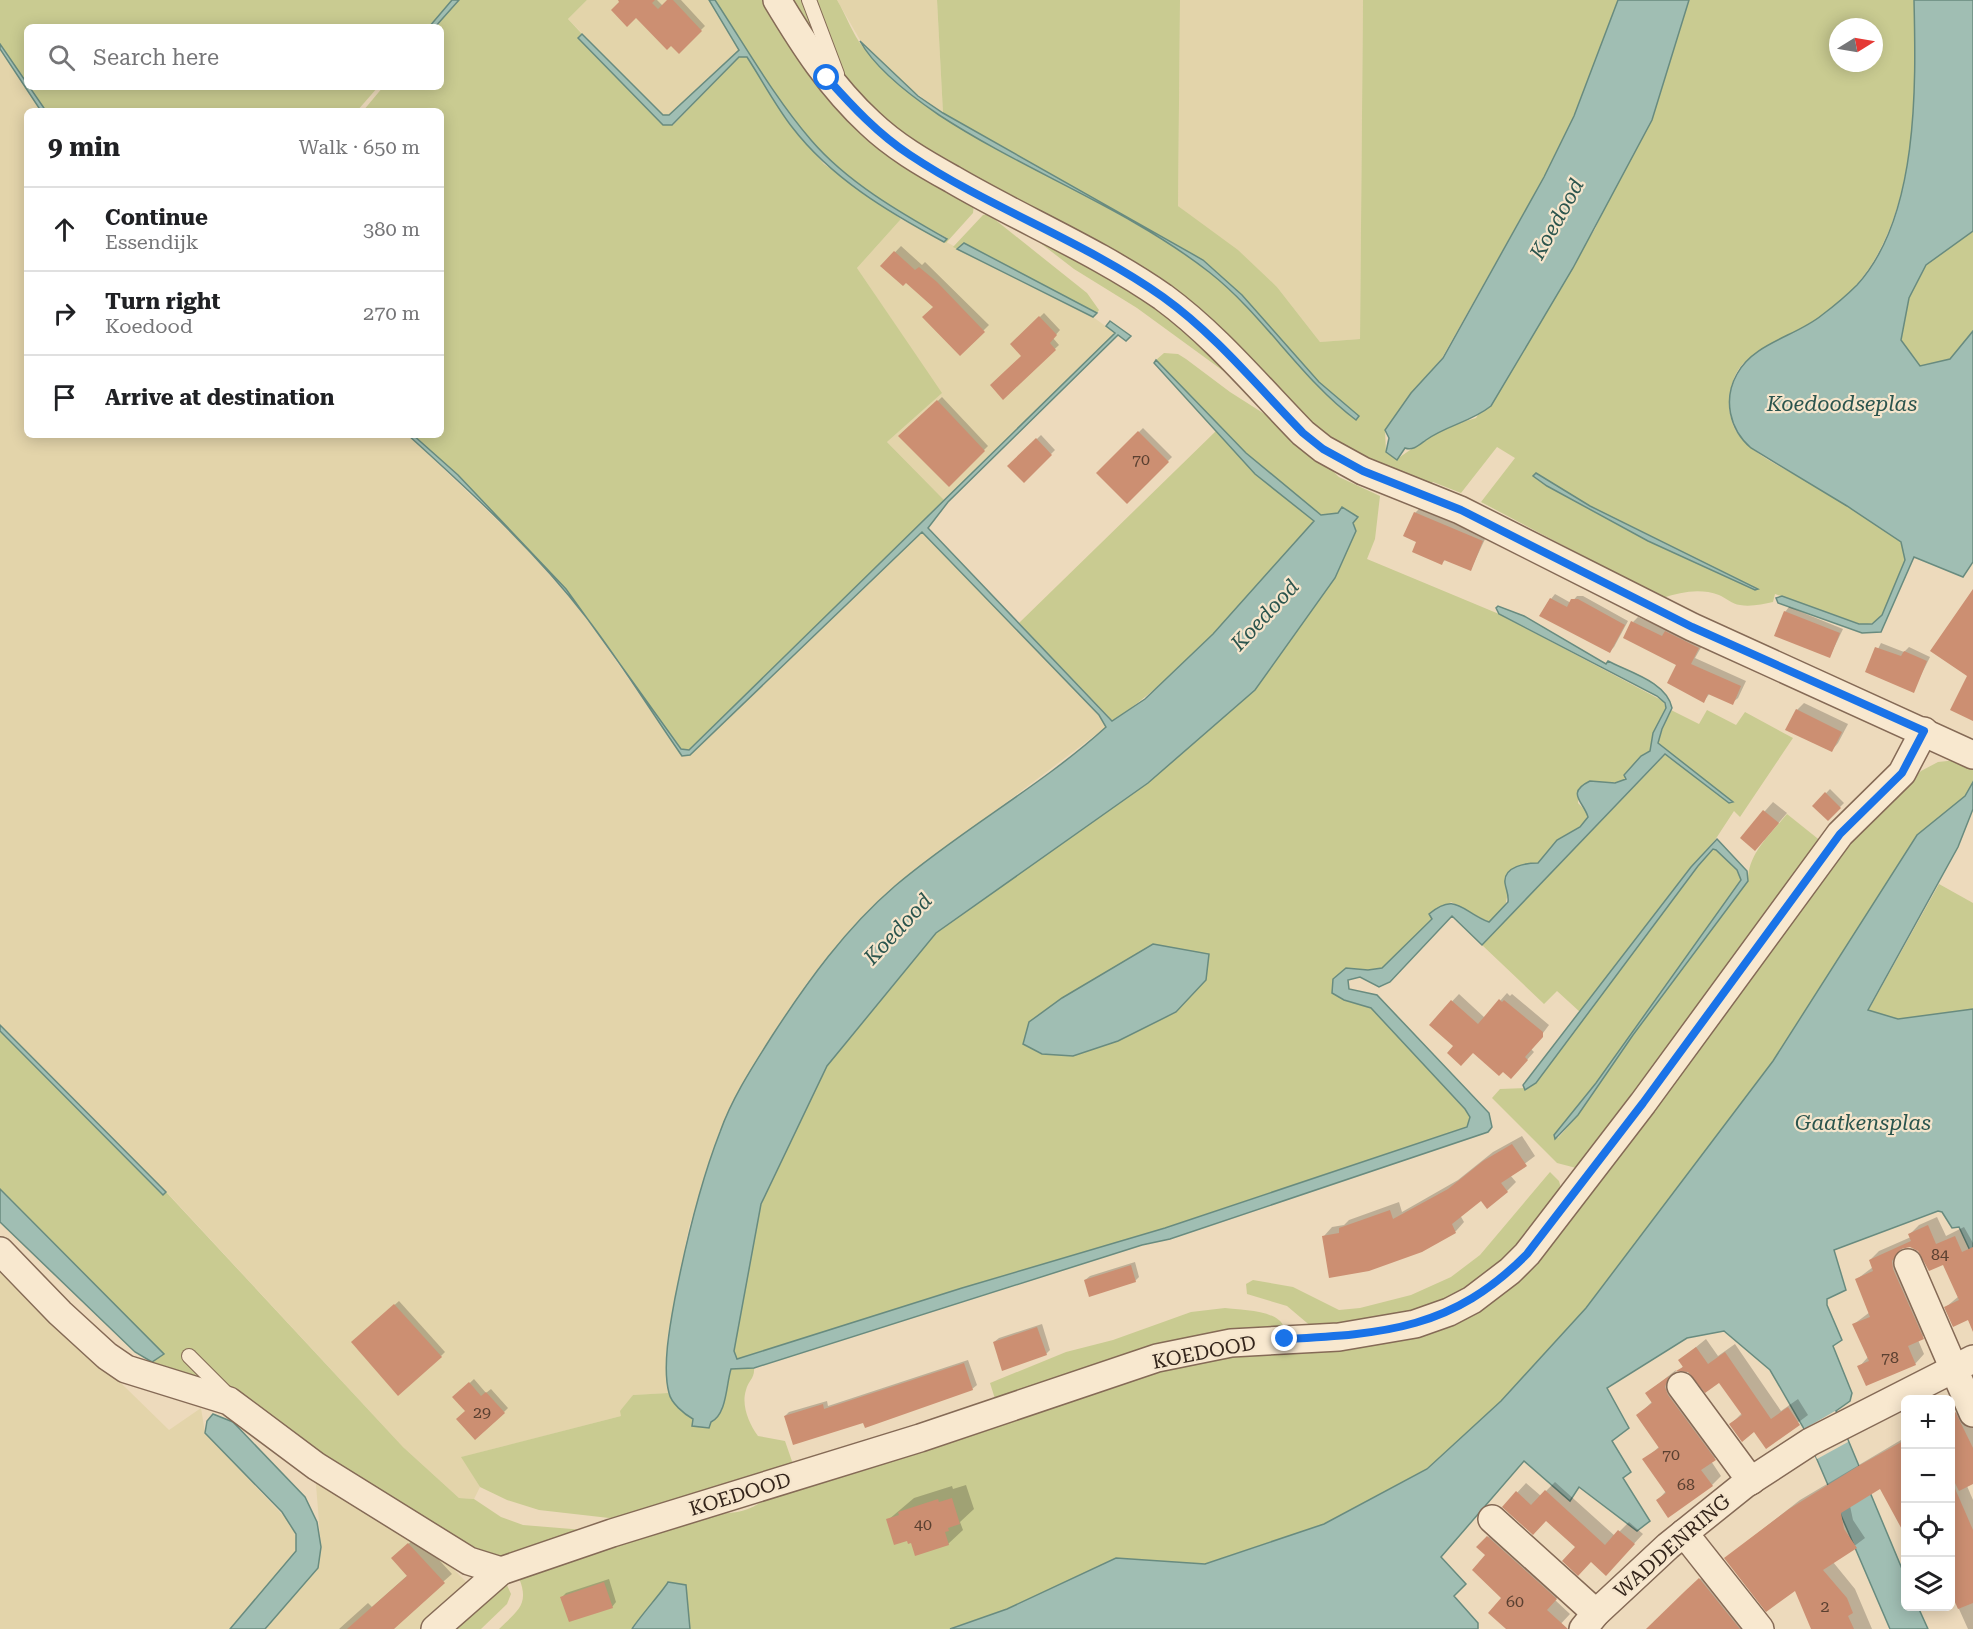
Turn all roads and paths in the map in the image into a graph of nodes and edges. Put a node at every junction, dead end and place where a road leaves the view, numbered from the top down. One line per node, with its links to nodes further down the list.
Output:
1 (777, 0): 3 (street)
2 (809, 0): 3 (lane)
3 (843, 97): 4 (street)
4 (1924, 731): 5 (street); 16 (street, KOEDOOD)
5 (1971, 754)
6 (0, 1251): 11 (street)
7 (1908, 1263): 9 (street)
8 (189, 1356): 11 (lane)
9 (1963, 1364): 12 (street); 13 (street, WADDENRING)
10 (1681, 1386): 13 (street, WADDENRING)
11 (241, 1409): 16 (street)
12 (1973, 1413)
13 (1751, 1481): 15 (street, WADDENRING)
14 (1492, 1519): 17 (street, WADDENRING)
15 (1684, 1533): 17 (street, WADDENRING); 19 (street)
16 (501, 1571): 18 (street, KOEDOOD)
17 (1589, 1621)
18 (435, 1629)
19 (1760, 1629)

